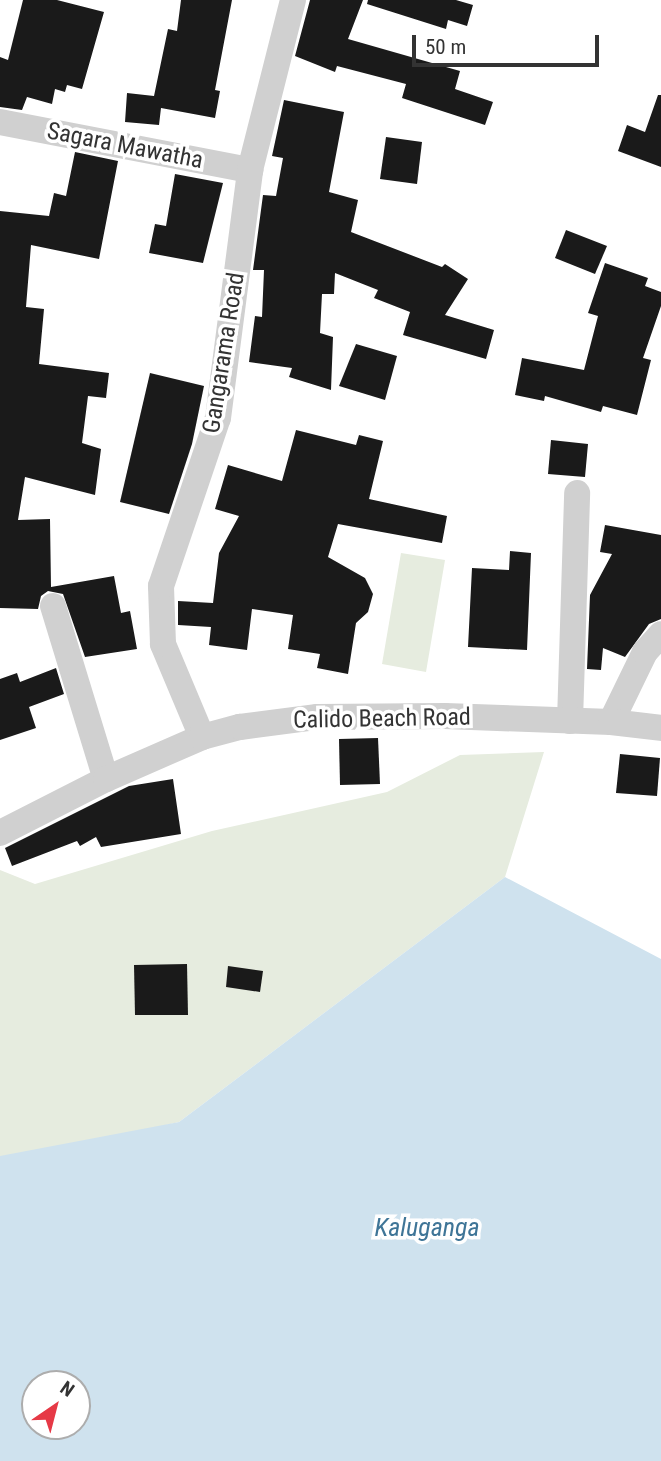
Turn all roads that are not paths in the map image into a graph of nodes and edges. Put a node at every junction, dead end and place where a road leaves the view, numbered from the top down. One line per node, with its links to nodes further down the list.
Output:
1 (293, 0): 3 (street, Gangarama Road)
2 (0, 122): 3 (street, Sagara Mawatha)
3 (250, 170): 10 (street, Gangarama Road)
4 (577, 493): 7 (street)
5 (53, 606): 11 (street)
6 (661, 634): 8 (street)
7 (570, 721): 8 (street, Calido Beach Road); 10 (street, Calido Beach Road)
8 (611, 722): 9 (street, Calido Beach Road)
9 (661, 728)
10 (202, 737): 11 (street, Calido Beach Road)
11 (106, 779): 12 (street, Calido Beach Road)
12 (0, 833)

